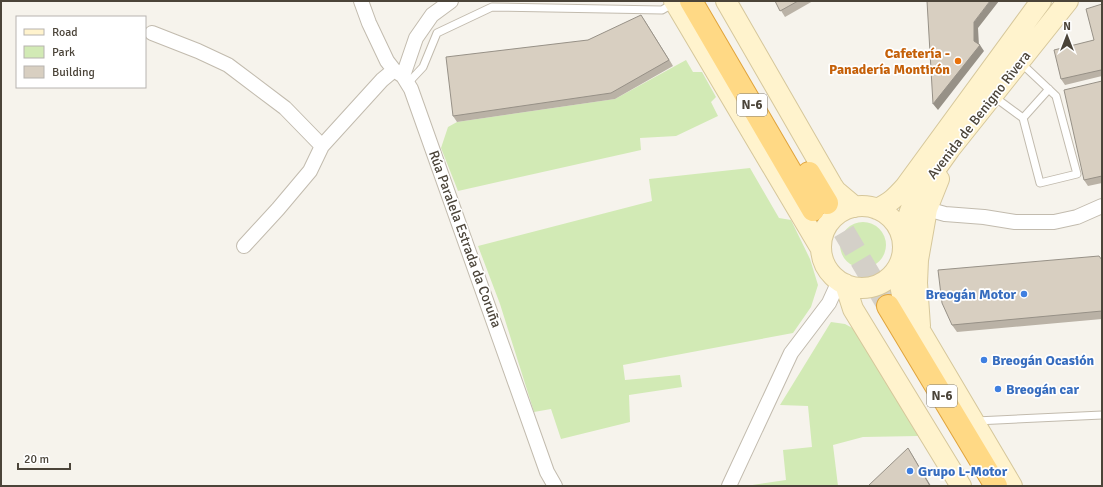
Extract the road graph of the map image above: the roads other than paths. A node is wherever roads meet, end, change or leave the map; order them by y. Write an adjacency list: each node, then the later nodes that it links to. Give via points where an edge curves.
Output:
1 (361, 1): 10 (street, Rúa Paralela Estrada da Coruña, via 387,61)
2 (451, 1): 10 (street, via 432,15 416,38)
3 (706, 1): 7 (highway, N-6, via 820,206)
4 (726, 1): 17 (main road, via 832,185)
5 (1041, 1): 18 (main road, Avenida de Benigno Rivera, via 905,187 889,203)
6 (1068, 1): 9 (main road, Avenida de Benigno Rivera)
7 (680, 2): 10 (lane, via 662,10 492,7 437,33 423,67); 22 (main road)
8 (152, 33): 14 (street, via 228,65 285,108)
9 (1020, 62): 11 (lane); 12 (main road, Avenida de Benigno Rivera)
10 (401, 77): 14 (street, via 382,80); 28 (street, Rúa Paralela Estrada da Coruña, via 411,88 547,472)
11 (1049, 88): 13 (lane); 13 (lane, via 1056,96 1077,174 1040,183)
12 (993, 95): 13 (lane); 15 (main road, Avenida de Benigno Rivera)
13 (1023, 118)
14 (322, 146): 21 (street, via 310,171)
15 (950, 149): 19 (main road); 20 (main road, Avenida de Benigno Rivera, via 915,198)
16 (1102, 206): 19 (street, via 1077,217 1054,222 1015,222 945,214)
17 (854, 207): 18 (main road, via 866,206); 22 (main road, via 834,218 822,238)
18 (877, 209): 20 (main road, via 888,215 897,225)
19 (927, 209): 25 (main road, via 918,260)
20 (902, 237): 23 (main road, via 904,248)
21 (244, 246)
22 (821, 249): 24 (main road, via 830,272)
23 (897, 269): 24 (main road, via 887,280 874,286 860,288); 25 (main road, via 905,305)
24 (842, 283): 29 (street, via 830,303 791,353); 30 (main road, via 854,309)
25 (921, 331): 27 (main road)
26 (1102, 415): 27 (lane)
27 (974, 421): 33 (main road)
28 (555, 486)
29 (729, 486)
30 (961, 486)
31 (980, 486): 32 (highway, N-6, via 882,309)
32 (996, 486)
33 (1012, 486)

